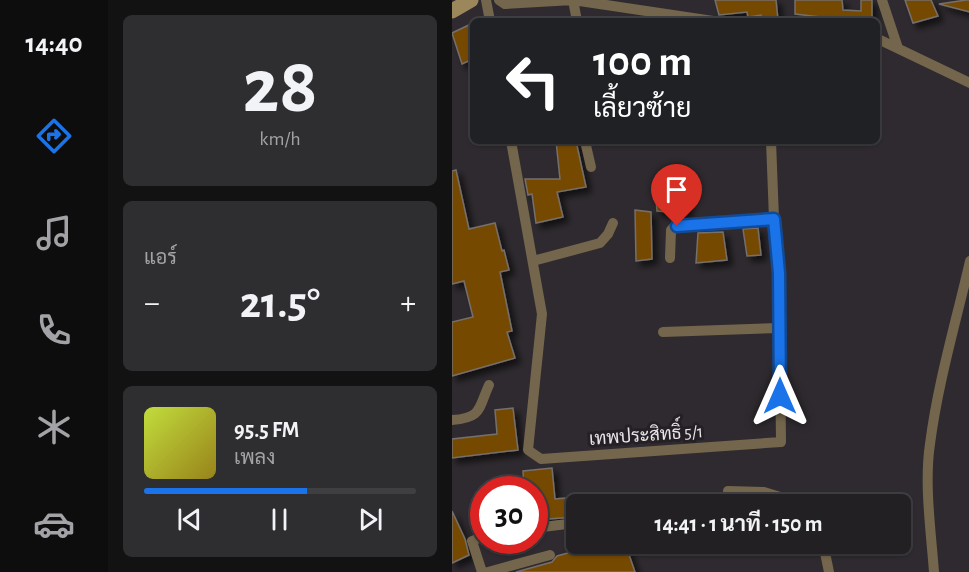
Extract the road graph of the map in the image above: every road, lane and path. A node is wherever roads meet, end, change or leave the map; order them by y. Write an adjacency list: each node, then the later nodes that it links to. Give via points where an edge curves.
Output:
1 (471, 0): 6 (main road)
2 (486, 0): 7 (street)
3 (499, 0): 4 (street, via 505,4)
4 (573, 0): 8 (street); 9 (street)
5 (882, 0): 11 (street)
6 (452, 11)
7 (489, 18)
8 (576, 18)
9 (693, 18)
10 (880, 40): 11 (street)
11 (898, 48): 12 (street)
12 (970, 83)
13 (512, 144): 20 (street, เทพประสิทธิ์ 5/1)
14 (586, 144): 16 (street)
15 (771, 144): 17 (street, เทพประสิทธิ์ 5/1)
16 (591, 167)
17 (774, 219): 19 (street, via 674,227); 22 (street, เทพประสิทธิ์ 5/1)
18 (612, 223): 20 (street, via 600,243)
19 (670, 258)
20 (533, 261): 22 (street, เทพประสิทธิ์ 5/1, via 542,314 528,450 541,459 781,442)
21 (970, 261): 36 (street, via 929,446)
22 (780, 328): 23 (street)
23 (663, 332)
24 (490, 385): 25 (street, via 476,415)
25 (452, 420)
26 (728, 491): 27 (street)
27 (770, 494)
28 (566, 524): 29 (street)
29 (548, 526)
30 (477, 554): 33 (street)
31 (825, 554): 35 (street)
32 (550, 555): 34 (street)
33 (482, 572)
34 (488, 572)
35 (829, 572)
36 (934, 572)

